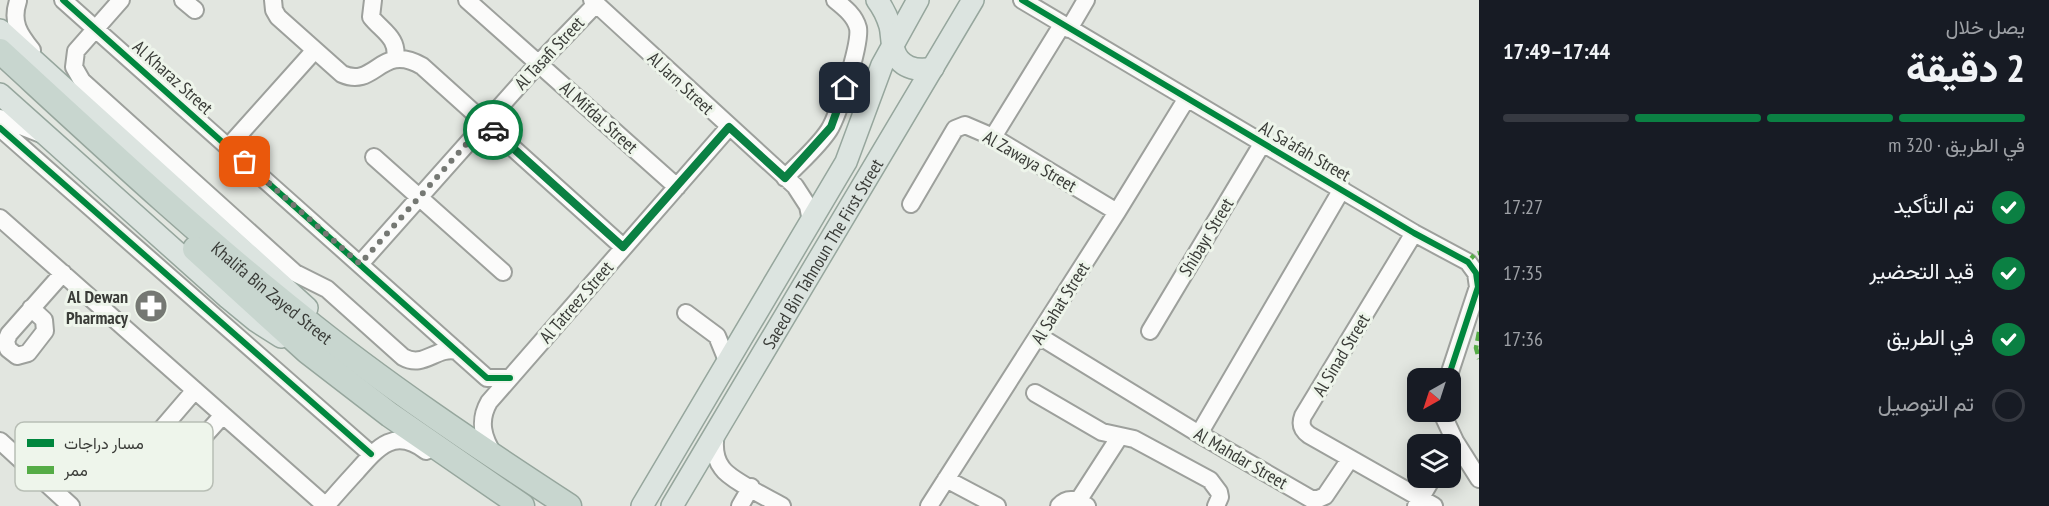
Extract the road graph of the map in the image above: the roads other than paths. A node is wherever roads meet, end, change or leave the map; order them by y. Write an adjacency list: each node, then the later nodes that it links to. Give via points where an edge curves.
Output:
1 (63, 0): 16 (street, Al Kharaz Street)
2 (121, 0): 16 (street)
3 (273, 0): 20 (street, via 276,14)
4 (373, 0): 21 (street, via 371,16 394,43)
5 (467, 0): 22 (street, Al Mifdal Street)
6 (835, 0): 38 (street, via 855,20 859,32 857,45 831,127)
7 (877, 0): 18 (main road, via 888,19)
8 (918, 0): 18 (main road, Saeed Bin Tahnoun The First Street)
9 (1022, 0): 15 (street, Al Sa'afah Street)
10 (1086, 0): 15 (street)
11 (18, 1): 14 (street); 24 (street, via 18,30)
12 (594, 2): 22 (street, Al Tasafi Street); 30 (street, Al Jarn Street)
13 (968, 4): 23 (main road, Saeed Bin Tahnoun The First Street)
14 (0, 11)
15 (1065, 27): 27 (street, Al Sa'afah Street); 33 (street)
16 (96, 29): 36 (street, Al Kharaz Street); 60 (street, via 75,56 74,67 82,81 295,273 327,289 398,354 413,362)
17 (0, 30): 24 (main road)
18 (892, 44): 23 (main road, via 906,66); 45 (main road, Saeed Bin Tahnoun The First Street, via 846,162)
19 (0, 51): 61 (highway, Khalifa Bin Zayed Street, via 176,212)
20 (314, 51): 21 (street, via 352,78 368,75); 36 (street)
21 (395, 59): 29 (street, via 422,66)
22 (538, 64): 29 (street, Al Tasafi Street); 39 (street, Al Mifdal Street)
23 (933, 68): 72 (main road, Saeed Bin Tahnoun The First Street)
24 (43, 69): 61 (main road, via 329,328)
25 (0, 72): 58 (highway, Khalifa Bin Zayed Street)
26 (0, 94): 32 (main road)
27 (1187, 98): 35 (street, Al Sa'afah Street); 43 (street, Al Sahat Street)
28 (0, 118): 32 (street)
29 (485, 123): 41 (street, Al Tasafi Street); 47 (street)
30 (729, 127): 38 (street, Al Jarn Street); 39 (street, Al Tatreez Street)
31 (0, 128): 34 (street)
32 (46, 136): 58 (main road, via 242,310)
33 (993, 137): 42 (street, Al Zawaya Street, via 970,126 955,129); 43 (street, Al Zawaya Street)
34 (7, 141): 76 (street)
35 (1262, 144): 40 (street, Al Sa'afah Street); 54 (street, Shibayr Street)
36 (228, 147): 48 (street, Al Kharaz Street)
37 (374, 158): 41 (street)
38 (785, 178): 45 (street, Al Jarn Street, via 804,199)
39 (677, 187): 47 (street, Al Tatreez Street)
40 (1342, 189): 46 (street, Al Sa'afah Street); 73 (street)
41 (419, 197): 48 (street, Al Tasafi Street); 49 (street)
42 (911, 204)
43 (1117, 212): 57 (street, Al Sahat Street)
44 (0, 218): 50 (street)
45 (811, 221): 55 (main road, Saeed Bin Tahnoun The First Street)
46 (1414, 234): 63 (street, Al Sa'afah Street, via 1468,262 1478,280); 79 (street, Al Sinad Street, via 1302,420 1305,432)
47 (623, 247): 65 (street, Al Tatreez Street)
48 (360, 264): 53 (street, Al Kharaz Street)
49 (503, 272)
50 (63, 273): 51 (street); 66 (street)
51 (31, 308)
52 (686, 313): 56 (street)
53 (432, 329): 59 (street, Al Kharaz Street); 60 (street, via 436,342)
54 (1150, 331)
55 (746, 333): 56 (street); 62 (main road, Saeed Bin Tahnoun The First Street)
56 (717, 336): 62 (street)
57 (1039, 336): 73 (street, Al Mahdar Street); 84 (street, Al Sahat Street)
58 (307, 351): 81 (highway, Khalifa Bin Zayed Street, via 390,416)
59 (457, 351): 60 (street); 64 (street, Al Kharaz Street)
60 (433, 354)
61 (353, 356): 80 (highway, Khalifa Bin Zayed Street)
62 (728, 363): 96 (main road, Saeed Bin Tahnoun The First Street)
63 (1451, 368)
64 (487, 378): 65 (street); 68 (street)
65 (510, 378): 68 (street, Al Tatreez Street)
66 (195, 390): 69 (street); 70 (street)
67 (1035, 393): 74 (street, via 1102,432)
68 (489, 402): 80 (street, Al Tatreez Street, via 482,427)
69 (223, 415): 71 (street); 93 (street)
70 (168, 422)
71 (213, 426)
72 (716, 432): 82 (street, via 717,458); 85 (main road, Saeed Bin Tahnoun The First Street)
73 (1199, 434): 79 (street, Al Mahdar Street, via 1311,499 1325,496)
74 (1120, 436): 90 (street); 102 (street, via 1134,439 1210,480 1219,492)
75 (0, 441): 77 (street)
76 (371, 454): 81 (street, via 387,442 407,441 451,469); 93 (street)
77 (15, 455)
78 (1461, 455): 83 (street)
79 (1350, 459): 91 (street)
80 (498, 460): 95 (highway, Khalifa Bin Zayed Street)
81 (473, 471): 94 (highway, Khalifa Bin Zayed Street)
82 (725, 472): 85 (street, via 699,473); 86 (street)
83 (1479, 479)
84 (946, 480): 89 (street, Al Sahat Street); 100 (street)
85 (685, 482): 97 (main road, Saeed Bin Tahnoun The First Street)
86 (751, 488): 98 (street); 99 (street)
87 (1429, 488): 91 (street)
88 (55, 491): 92 (street)
89 (937, 502)
90 (1083, 503): 101 (street, via 1067,499)
91 (1424, 503)
92 (71, 506)
93 (326, 506)
94 (522, 506)
95 (569, 506)
96 (642, 506)
97 (672, 506)
98 (740, 506)
99 (782, 506)
100 (997, 506)
101 (1059, 506)
102 (1216, 506)

